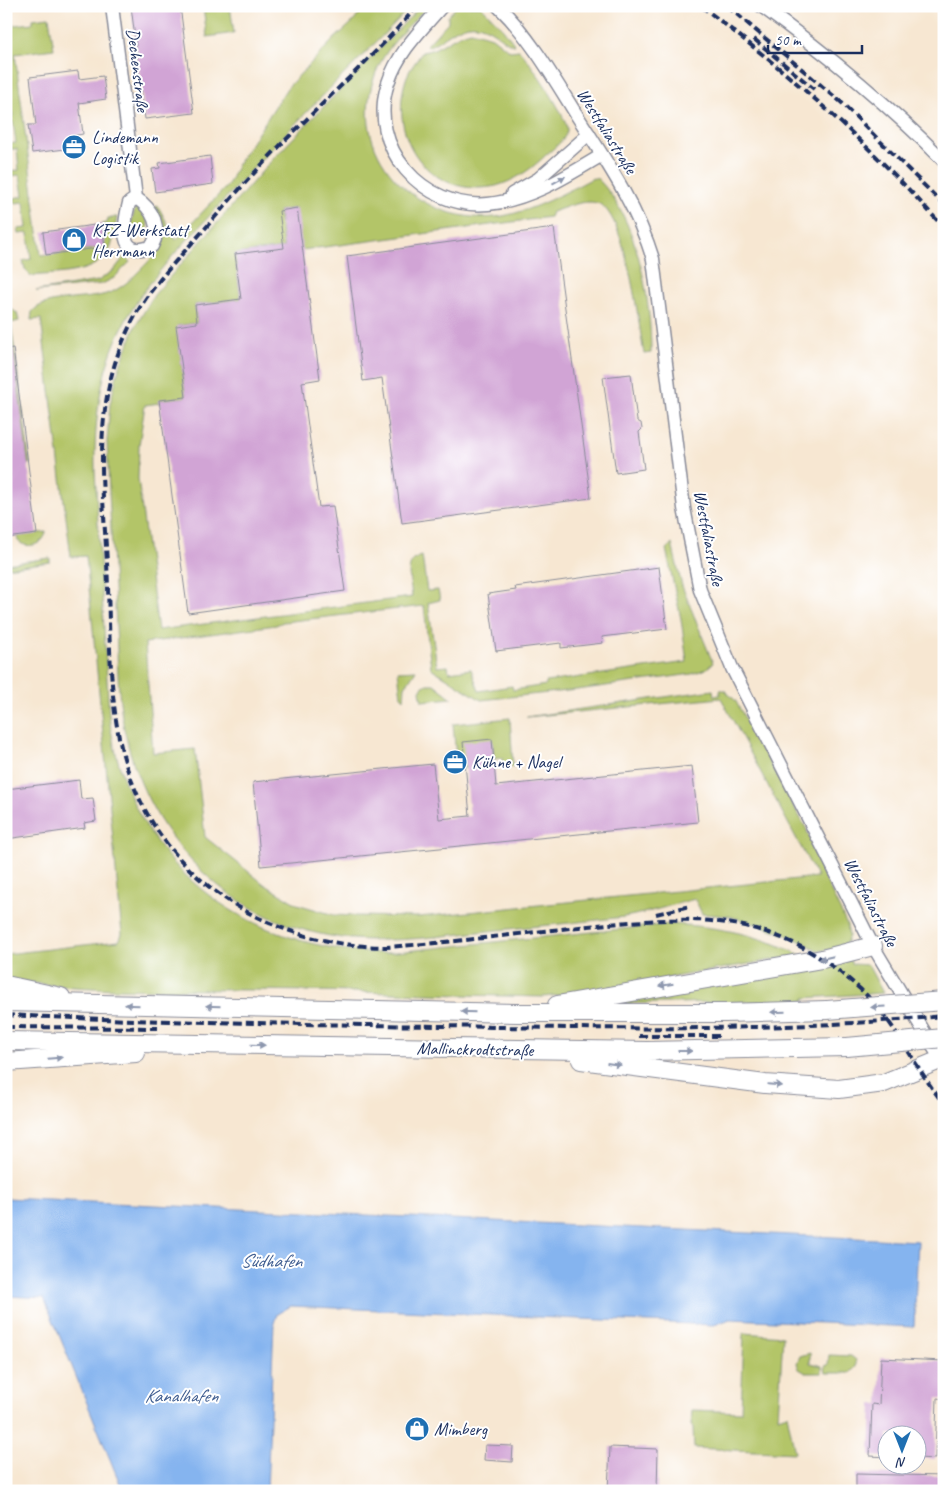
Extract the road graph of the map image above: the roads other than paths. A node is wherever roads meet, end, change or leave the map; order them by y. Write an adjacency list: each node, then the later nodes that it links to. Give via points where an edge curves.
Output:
1 (112, 6): 8 (street, Dechenstraße)
2 (442, 6): 9 (street, via 394,67 384,104 388,137 403,166 427,189 459,202)
3 (498, 6): 5 (street, Westfaliastraße, via 528,40)
4 (760, 6): 7 (street, via 815,45 885,104)
5 (589, 134): 6 (street, Westfaliastraße); 9 (street, via 538,179)
6 (602, 155): 9 (street, one-way to 6, via 533,193); 10 (street, Westfaliastraße, via 631,201 654,259 684,508 700,590 732,668)
7 (944, 160)
8 (136, 198)
9 (497, 202)
10 (873, 946): 15 (highway, one-way to 15, via 822,959); 21 (street, Westfaliastraße)
11 (6, 985): 14 (highway, via 39,990)
12 (944, 1001): 15 (highway, one-way to 15, bridge, via 826,1010 725,1013)
13 (6, 1002): 14 (highway)
14 (86, 1004): 15 (highway, one-way to 14)
15 (517, 1013)
16 (944, 1038): 19 (highway, Mallinckrodtstraße, one-way to 16, bridge, via 715,1051 847,1047)
17 (6, 1041): 18 (highway, Mallinckrodtstraße)
18 (209, 1044): 19 (highway, Mallinckrodtstraße, one-way to 19); 20 (highway, one-way to 18)
19 (514, 1049): 21 (highway, one-way to 21, via 711,1078 839,1089 884,1083)
20 (6, 1062)
21 (942, 1062)

